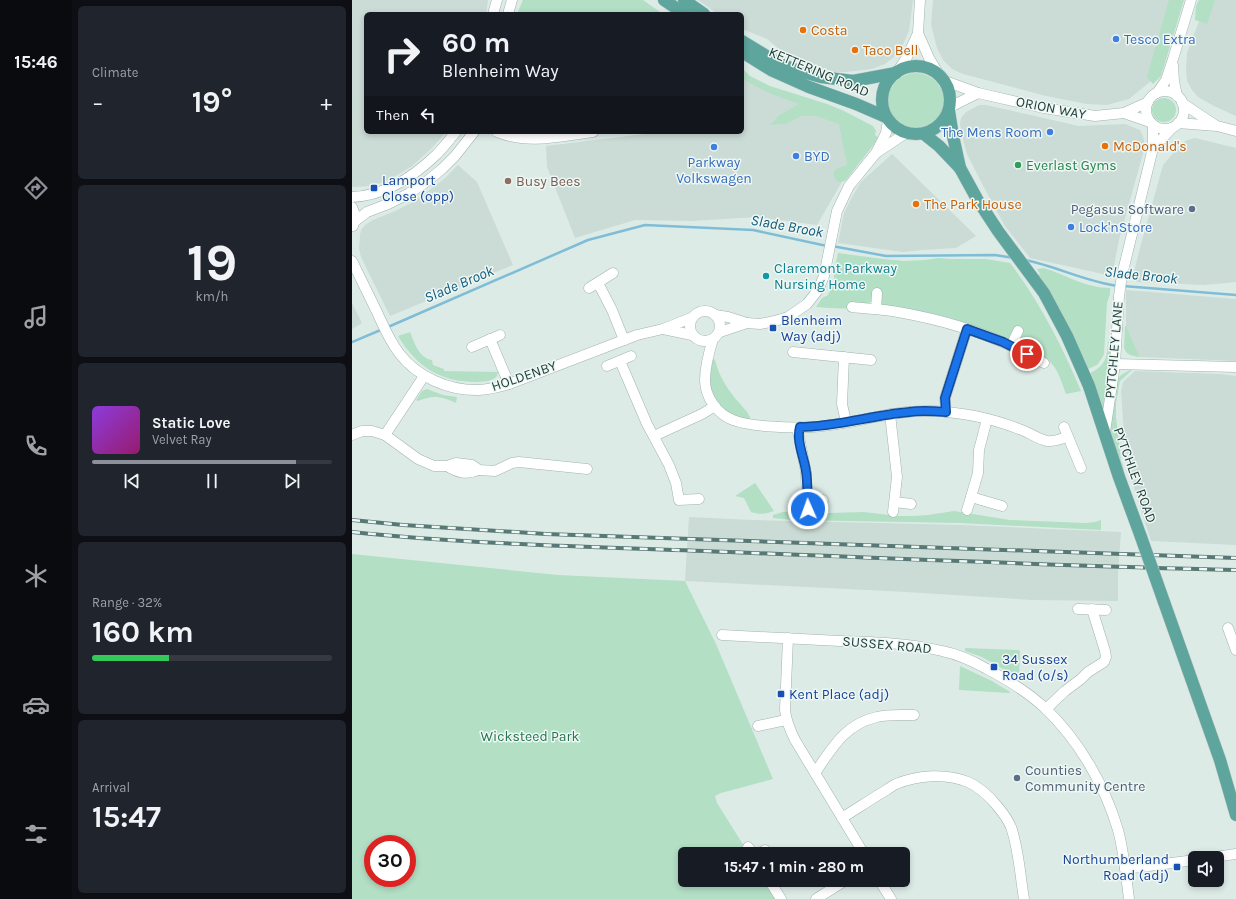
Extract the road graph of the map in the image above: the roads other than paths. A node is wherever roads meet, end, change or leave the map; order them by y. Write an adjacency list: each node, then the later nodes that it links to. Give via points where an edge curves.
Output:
1 (497, 0): 7 (street)
2 (512, 0): 8 (street)
3 (664, 0): 9 (main road)
4 (684, 0): 10 (main road)
5 (920, 0): 11 (street)
6 (1191, 0): 14 (street)
7 (494, 12)
8 (509, 12)
9 (682, 12)
10 (701, 12)
11 (918, 33): 15 (street); 16 (street)
12 (744, 41): 15 (main road, KETTERING ROAD, via 778,62 821,77 853,81)
13 (744, 53): 23 (main road, KETTERING ROAD, via 771,70 808,87)
14 (1173, 59): 18 (street, via 1166,80); 19 (street, via 1174,81)
15 (897, 72): 16 (main road, via 922,66); 23 (main road, via 887,82 883,93 882,105)
16 (941, 77): 17 (street, ORION WAY); 21 (main road, via 949,89)
17 (978, 93): 21 (street); 22 (street, ORION WAY, via 1095,116)
18 (1157, 93): 19 (street, via 1169,92); 20 (street)
19 (1180, 100): 25 (street, via 1184,110); 26 (street)
20 (1148, 102): 22 (street, ORION WAY); 24 (street, via 1147,116)
21 (950, 109): 33 (main road, via 940,126); 36 (main road, PYTCHLEY ROAD)
22 (1124, 113): 24 (street, ORION WAY)
23 (887, 118): 28 (main road, via 896,128); 35 (street, via 886,133)
24 (1151, 123): 25 (street, via 1165,129); 34 (street, PYTCHLEY LANE)
25 (1175, 126): 26 (street); 34 (street, PYTCHLEY LANE)
26 (1217, 126): 27 (street)
27 (1236, 131)
28 (906, 133): 33 (main road); 35 (street)
29 (454, 134): 37 (street, via 436,155 394,186 376,193)
30 (472, 134): 39 (street, via 455,156 426,182 408,194 367,212)
31 (504, 134): 32 (street, via 522,139)
32 (575, 134)
33 (924, 134): 36 (main road, PYTCHLEY ROAD)
34 (1153, 148): 65 (street, PYTCHLEY LANE, via 1122,275)
35 (876, 154): 47 (street, via 849,186 837,211 824,276 818,290 807,304 788,317 760,324)
36 (960, 168): 79 (main road, PYTCHLEY ROAD, via 977,199 1044,293 1089,386)
37 (352, 197)
38 (352, 207): 39 (street, via 355,215)
39 (353, 225)
40 (352, 261): 68 (street, HOLDENBY, via 398,353)
41 (613, 273): 55 (street, via 593,286 612,310)
42 (877, 293): 44 (street)
43 (852, 307): 44 (street)
44 (876, 309): 48 (street, via 927,318)
45 (715, 315): 46 (street, via 709,311 702,311 697,312); 47 (street); 52 (street, via 720,326)
46 (692, 318): 49 (street, HOLDENBY); 53 (street, via 690,328)
47 (747, 324): 52 (street)
48 (967, 329): 56 (street); 71 (street, via 945,398)
49 (663, 330): 53 (street, HOLDENBY); 55 (street, HOLDENBY)
50 (1018, 331): 56 (street)
51 (500, 335): 54 (street)
52 (716, 335): 53 (street, via 706,341 699,341); 60 (street)
53 (694, 337): 60 (street)
54 (490, 339): 57 (street); 69 (street)
55 (624, 340): 69 (street, HOLDENBY)
56 (1011, 346): 64 (street)
57 (472, 347)
58 (793, 352): 61 (street)
59 (631, 356): 63 (street)
60 (707, 356): 70 (street, via 706,388)
61 (844, 357): 62 (street); 74 (street, via 842,404)
62 (871, 360)
63 (620, 361): 66 (street); 80 (street)
64 (1044, 363)
65 (1115, 364): 67 (street); 79 (street, PYTCHLEY LANE)
66 (607, 366)
67 (1236, 367)
68 (424, 376): 69 (street, HOLDENBY, via 460,389 479,390); 78 (street)
69 (509, 384)
70 (715, 406): 75 (street, via 723,415 740,423); 80 (street)
71 (946, 412): 72 (street, via 911,411); 73 (street)
72 (890, 414): 74 (street); 87 (street, via 897,476)
73 (987, 419): 81 (street, via 1020,429 1042,440); 84 (street, via 979,450 978,473)
74 (846, 422): 75 (street)
75 (800, 427): 86 (street, via 798,432 806,472 807,505)
76 (1064, 427): 81 (street)
77 (352, 435): 78 (street, via 372,431)
78 (385, 435): 83 (street, via 418,459 434,466 456,463 472,465 479,470 495,471 519,462)
79 (1105, 435): 105 (main road, PYTCHLEY ROAD, bridge, via 1220,760)
80 (654, 436): 85 (street, via 676,483 679,503)
81 (1067, 437): 82 (street)
82 (1080, 468)
83 (587, 469)
84 (971, 497): 89 (street); 90 (street)
85 (700, 499)
86 (823, 500)
87 (895, 502): 88 (street); 91 (street)
88 (911, 504)
89 (1002, 506)
90 (967, 510)
91 (893, 512)
92 (1078, 609): 93 (street)
93 (1092, 609): 94 (street); 100 (street, via 1105,651 1104,662 1088,672)
94 (1106, 610)
95 (1228, 628): 98 (street)
96 (722, 635): 97 (street, SUSSEX ROAD)
97 (788, 638): 100 (street, SUSSEX ROAD, via 894,643 943,651 974,662 1003,677); 102 (street)
98 (1234, 638): 99 (street)
99 (1236, 650)
100 (1046, 709): 111 (street, SUSSEX ROAD, via 1079,749 1102,788 1118,831)
101 (914, 715): 104 (street, via 877,717 852,728 831,748)
102 (786, 720): 103 (street); 104 (street)
103 (758, 726)
104 (815, 773): 106 (street)
105 (1236, 815)
106 (842, 818): 107 (street); 118 (street, via 895,785 909,780 940,776 968,782 992,799 1010,826)
107 (860, 847)
108 (1236, 854): 109 (street)
109 (1224, 856)
110 (1188, 861): 111 (street)
111 (1125, 869): 119 (street, SUSSEX ROAD)
112 (773, 887): 115 (street)
113 (835, 887): 116 (street)
114 (884, 887): 117 (street)
115 (781, 899)
116 (816, 899)
117 (891, 899)
118 (1024, 899)
119 (1129, 899)

